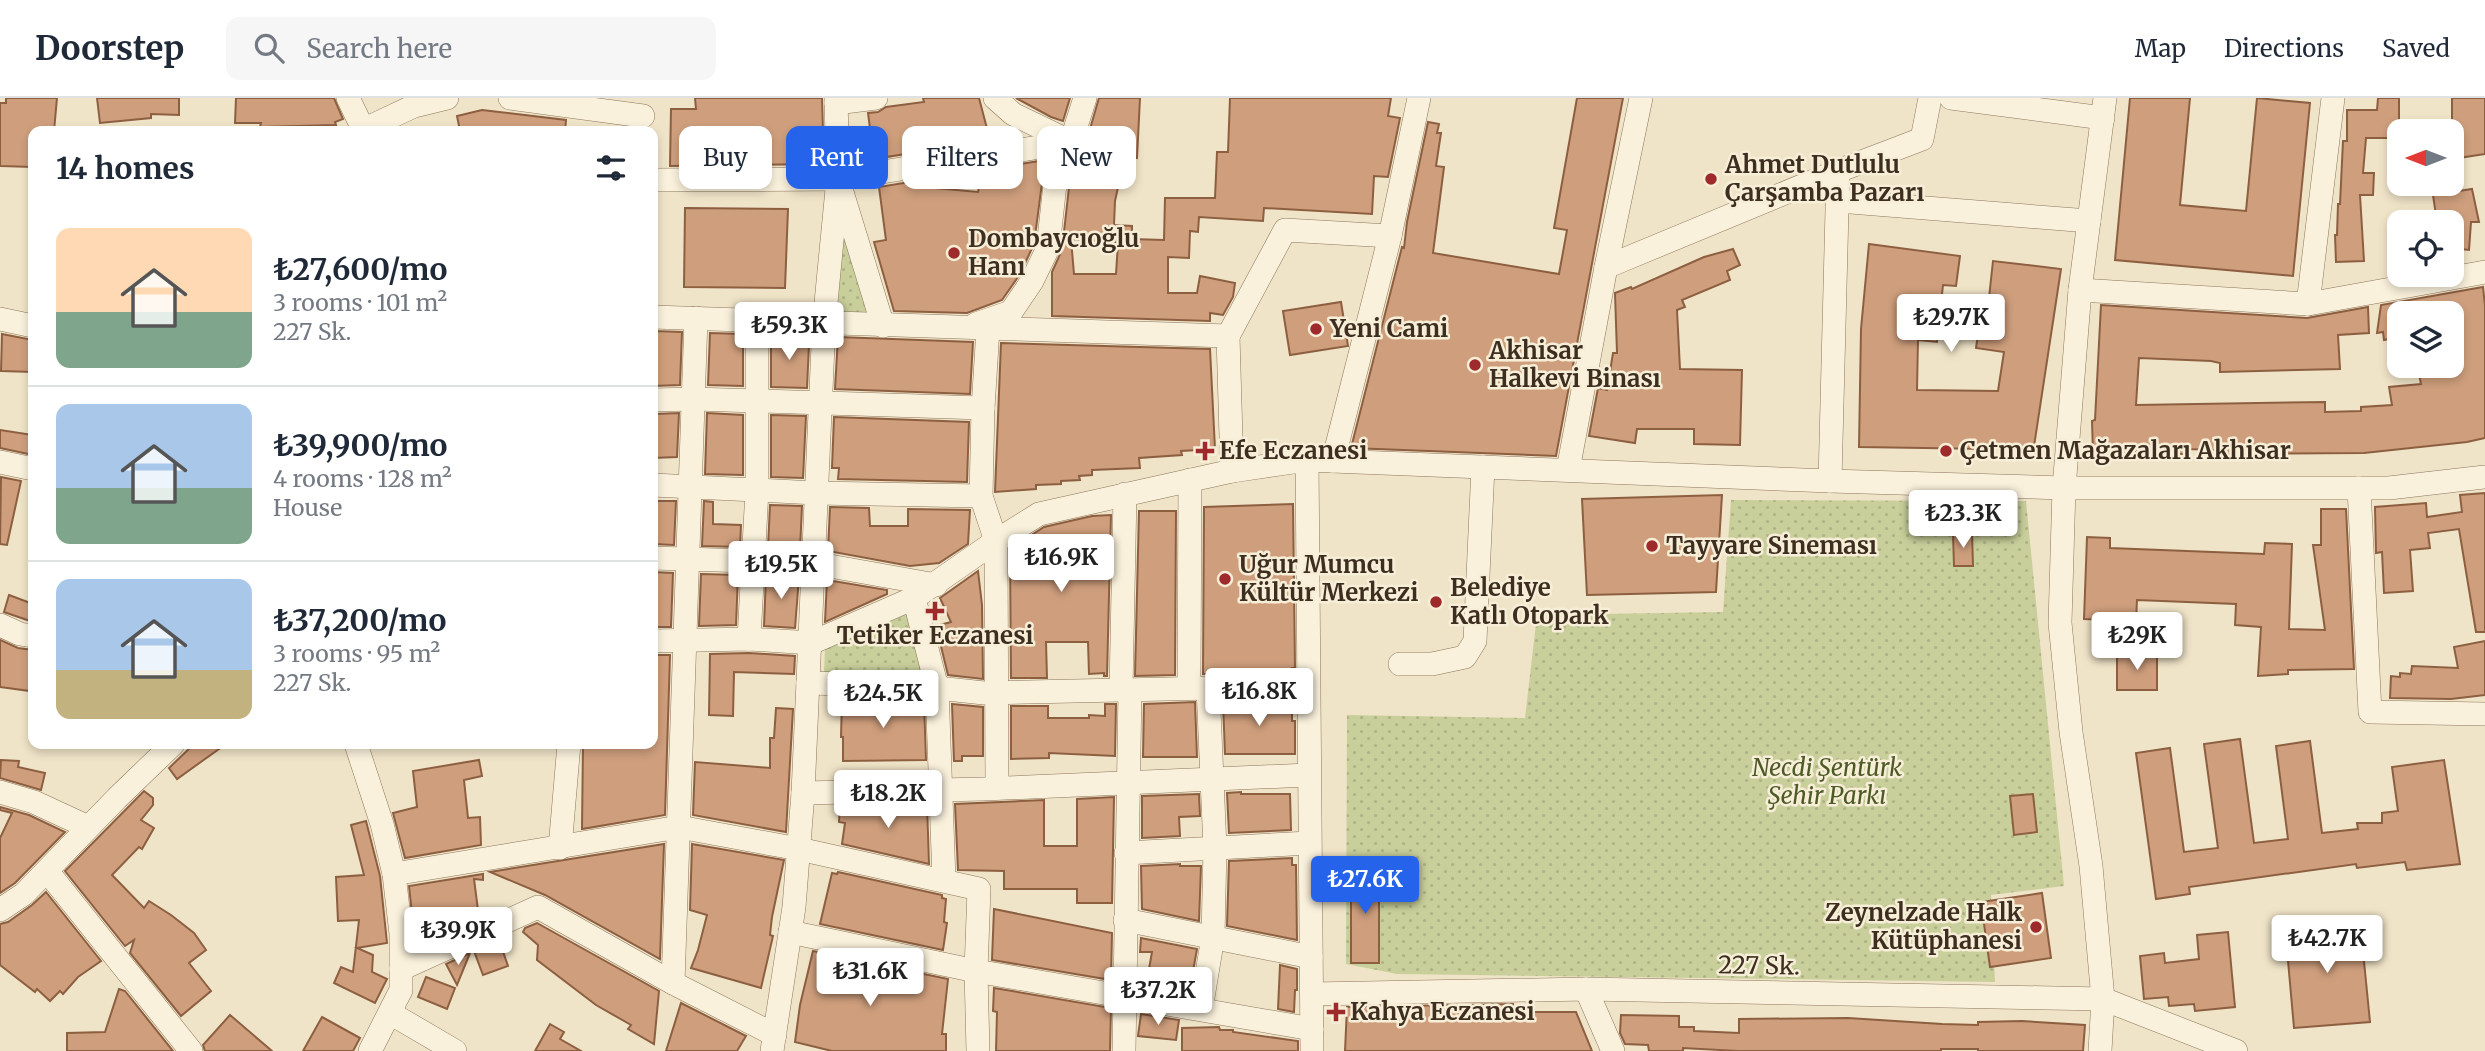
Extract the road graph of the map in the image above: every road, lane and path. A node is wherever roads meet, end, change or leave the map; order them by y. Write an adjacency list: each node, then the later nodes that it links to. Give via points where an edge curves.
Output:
1 (348, 98): 15 (street)
2 (447, 98): 16 (street, via 415,106)
3 (510, 98): 14 (street)
4 (876, 98): 12 (street)
5 (995, 98): 18 (street, via 1013,114)
6 (1085, 98): 19 (street)
7 (1419, 98): 30 (street)
8 (1641, 98): 31 (street)
9 (1930, 98): 22 (street, via 1922,139)
10 (1951, 98): 13 (street)
11 (2333, 98): 34 (street)
12 (836, 101): 17 (street)
13 (2104, 108): 29 (street)
14 (643, 115)
15 (362, 126)
16 (374, 126)
17 (837, 126)
18 (1038, 126)
19 (1076, 126)
20 (1037, 147): 21 (street)
21 (888, 171)
22 (1838, 172): 28 (street); 31 (street)
23 (786, 179): 24 (street)
24 (658, 180)
25 (837, 189): 39 (street)
26 (841, 189): 41 (street)
27 (1054, 189): 42 (street, via 1048,248 1032,281 1011,312)
28 (1838, 201): 29 (street); 58 (street)
29 (2089, 221): 33 (street)
30 (1390, 236): 43 (street, via 1284,230); 50 (street)
31 (1606, 267): 54 (street)
32 (2485, 272): 34 (street)
33 (2080, 289): 34 (street); 61 (street)
34 (2308, 304)
35 (658, 317): 36 (street)
36 (696, 318): 38 (street); 44 (street)
37 (0, 319): 40 (street)
38 (757, 320): 39 (street); 46 (street)
39 (824, 323): 41 (street); 47 (street)
40 (28, 325)
41 (883, 326): 42 (street)
42 (977, 328): 43 (street); 48 (street)
43 (1228, 336): 55 (street)
44 (695, 399): 45 (street); 46 (street); 60 (street)
45 (658, 400)
46 (758, 402): 47 (street); 63 (street)
47 (820, 404): 48 (street); 64 (street)
48 (983, 408): 66 (street)
49 (1307, 460): 50 (street); 55 (street); 83 (street)
50 (1333, 461): 52 (street)
51 (0, 462): 53 (street)
52 (1483, 467): 54 (street); 80 (street, via 1475,641 1465,657)
53 (28, 468)
54 (1568, 470): 58 (street)
55 (1232, 471): 57 (street)
56 (2485, 477): 62 (street)
57 (1189, 480): 65 (street); 82 (street)
58 (1830, 481): 61 (street)
59 (658, 485): 60 (street)
60 (689, 486): 63 (street); 69 (street)
61 (2064, 488): 62 (street); 119 (street, via 2060,623)
62 (2359, 488): 87 (street, via 2370,712)
63 (757, 490): 64 (street); 70 (street)
64 (816, 493): 66 (street); 71 (street)
65 (1125, 494): 67 (street, via 1039,514); 85 (street)
66 (981, 496): 67 (street)
67 (996, 541): 72 (street); 86 (street)
68 (658, 558): 69 (street)
69 (689, 558): 70 (street); 78 (street)
70 (754, 561): 71 (street); 76 (street)
71 (813, 563): 72 (street); 79 (street)
72 (936, 585): 73 (street)
73 (914, 598): 79 (street); 84 (street)
74 (0, 625): 75 (street)
75 (28, 635)
76 (749, 639): 78 (street); 79 (street)
77 (658, 641): 78 (street)
78 (687, 642): 99 (street)
79 (811, 643): 81 (street)
80 (1400, 664)
81 (808, 682): 84 (street); 97 (street)
82 (1199, 683): 83 (street); 85 (street); 92 (street)
83 (1307, 686): 91 (street)
84 (937, 688): 86 (street); 95 (street)
85 (1125, 690): 86 (street); 93 (street)
86 (995, 693): 94 (street)
87 (2485, 714)
88 (167, 749): 98 (street)
89 (358, 749): 106 (street)
90 (569, 749): 101 (street)
91 (1308, 775): 92 (street); 100 (street)
92 (1212, 779): 93 (street); 102 (street)
93 (1128, 782): 94 (street); 104 (street)
94 (998, 788): 95 (street)
95 (941, 790): 97 (street); 107 (street)
96 (0, 792): 98 (street)
97 (803, 793): 103 (street)
98 (88, 827): 105 (street)
99 (679, 827): 101 (street); 103 (street); 115 (street)
100 (1309, 843): 102 (street); 112 (street)
101 (560, 848): 106 (street)
102 (1215, 848): 104 (street); 111 (street)
103 (799, 849): 107 (street); 110 (street)
104 (1126, 853): 109 (street)
105 (47, 871): 108 (street); 124 (street)
106 (394, 874): 113 (street)
107 (944, 880): 114 (street, via 979,890)
108 (0, 910)
109 (1125, 919): 111 (street); 118 (street)
110 (790, 932): 114 (street); 123 (street)
111 (1213, 937): 112 (street); 120 (street)
112 (1311, 957): 117 (street)
113 (401, 969): 115 (street, via 538,907); 121 (street, via 401,990)
114 (976, 971): 118 (street); 127 (street)
115 (673, 983): 123 (street)
116 (1586, 989): 117 (street, 227 Sk.); 119 (street, 227 Sk.); 129 (street)
117 (1312, 994): 122 (street)
118 (1124, 995): 120 (street); 128 (street)
119 (2103, 999): 130 (street); 131 (street, 227 Sk.)
120 (1200, 1009): 122 (street)
121 (390, 1013): 125 (street); 126 (street)
122 (1312, 1040)
123 (774, 1047)
124 (191, 1051)
125 (370, 1051)
126 (455, 1051)
127 (978, 1051)
128 (1124, 1051)
129 (1613, 1051)
130 (2100, 1051)
131 (2236, 1051)

